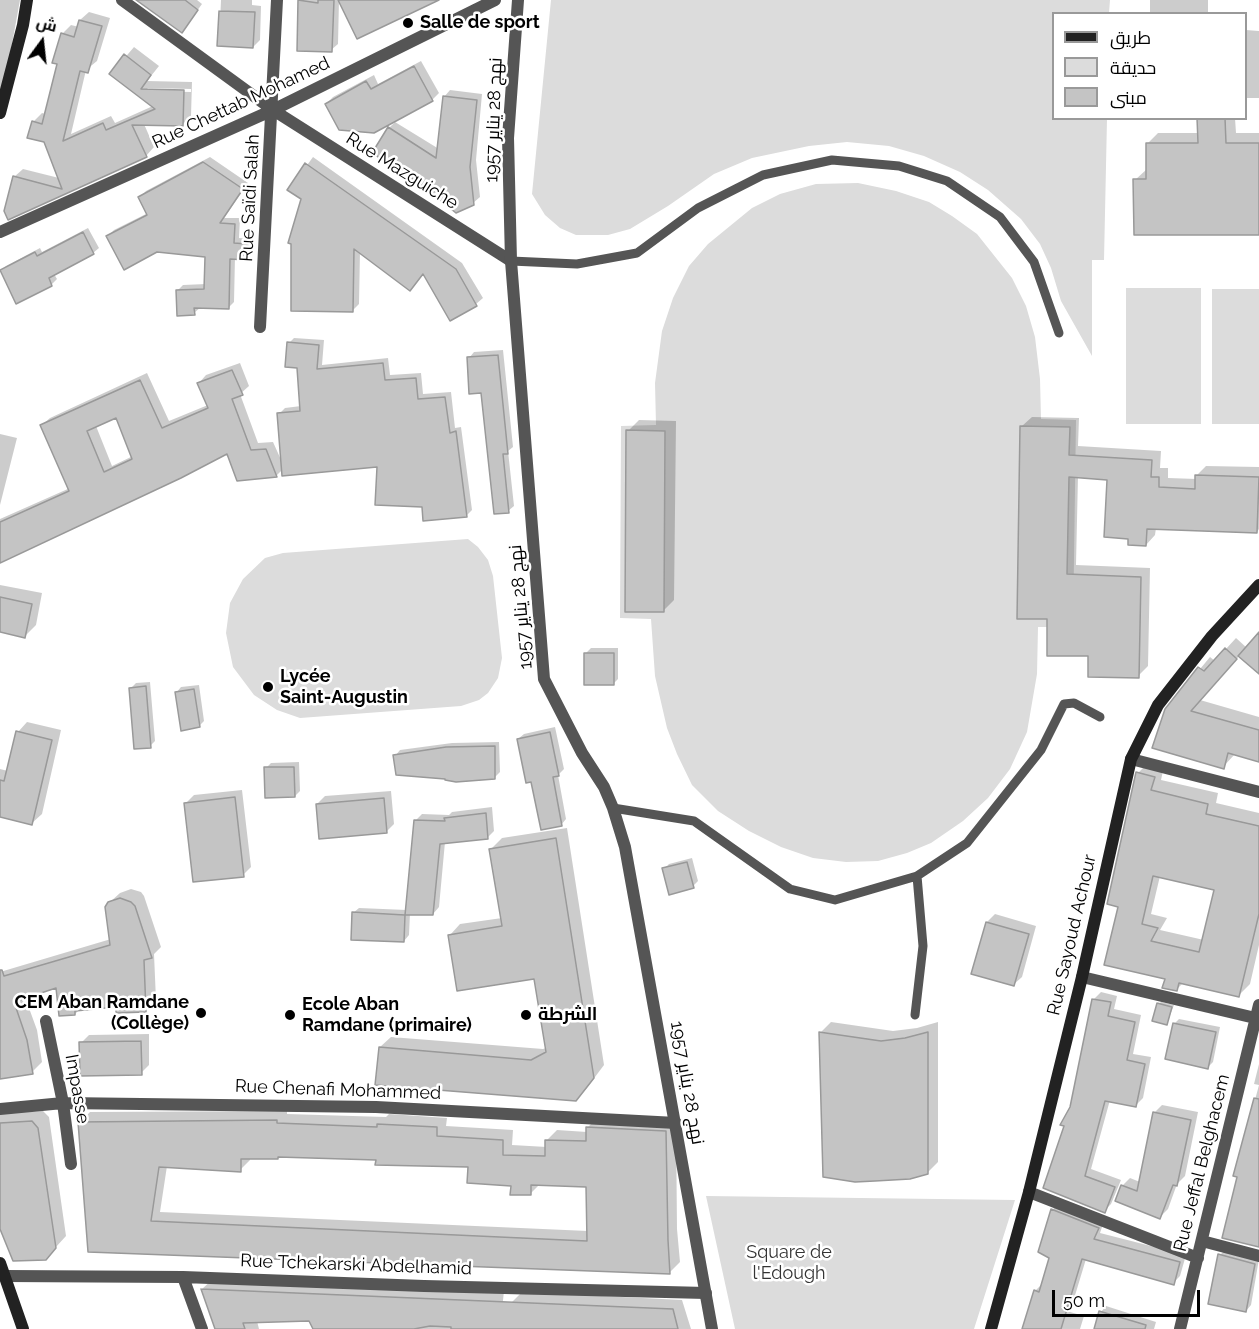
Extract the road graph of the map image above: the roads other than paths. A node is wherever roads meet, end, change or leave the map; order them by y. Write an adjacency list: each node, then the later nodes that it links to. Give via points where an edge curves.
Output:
1 (27, 0): 7 (main road)
2 (122, 0): 6 (street, Rue Mazguiche)
3 (277, 0): 6 (street, Rue Saïdi Salah)
4 (495, 0): 6 (street, Rue Chettab Mohamed)
5 (518, 0): 9 (street, نهج 28 يناير 1957, via 508,138)
6 (273, 110): 8 (street, Rue Chettab Mohamed); 9 (street, Rue Mazguiche); 10 (street, Rue Saïdi Salah)
7 (0, 113)
8 (0, 232)
9 (511, 261): 11 (lane, via 577,264 637,253 698,208 763,175 832,160 899,166 946,181 1000,217 1034,262); 16 (street, نهج 28 يناير 1957, via 544,678)
10 (260, 327)
11 (1059, 333)
12 (1259, 585): 14 (main road, Rue Sayoud Achour, via 1212,636 1158,705)
13 (1100, 717): 17 (lane, via 1074,703 1064,704 1041,750 967,843)
14 (1131, 759): 15 (street); 18 (main road, Rue Sayoud Achour)
15 (1259, 792)
16 (613, 808): 17 (lane, via 694,821 790,889 835,900); 25 (street, نهج 28 يناير 1957, via 626,847)
17 (917, 876): 20 (lane, via 923,946)
18 (1082, 977): 21 (street); 27 (main road, Rue Sayoud Achour)
19 (1259, 1005): 21 (street, Rue Jeffal Belghacem)
20 (915, 1015)
21 (1257, 1019): 28 (street, Rue Jeffal Belghacem)
22 (46, 1021): 23 (street, Impasse)
23 (63, 1103): 24 (street, Rue Chenafi Mohammed); 25 (street, Rue Chenafi Mohammed, via 376,1107); 26 (street, Impasse)
24 (0, 1109)
25 (676, 1123): 34 (street, نهج 28 يناير 1957)
26 (71, 1164)
27 (1029, 1192): 30 (street); 35 (main road, Rue Sayoud Achour)
28 (1202, 1241): 29 (street); 30 (street, Rue Jeffal Belghacem)
29 (1259, 1256)
30 (1198, 1258): 39 (street, Rue Jeffal Belghacem)
31 (0, 1263): 32 (main road)
32 (5, 1276): 33 (street, Rue Tchekarski Abdelhamid); 36 (main road)
33 (183, 1277): 34 (street, Rue Tchekarski Abdelhamid); 37 (street)
34 (706, 1293): 38 (street, نهج 28 يناير 1957)
35 (994, 1328)
36 (23, 1329)
37 (202, 1329)
38 (712, 1329)
39 (1180, 1329)

